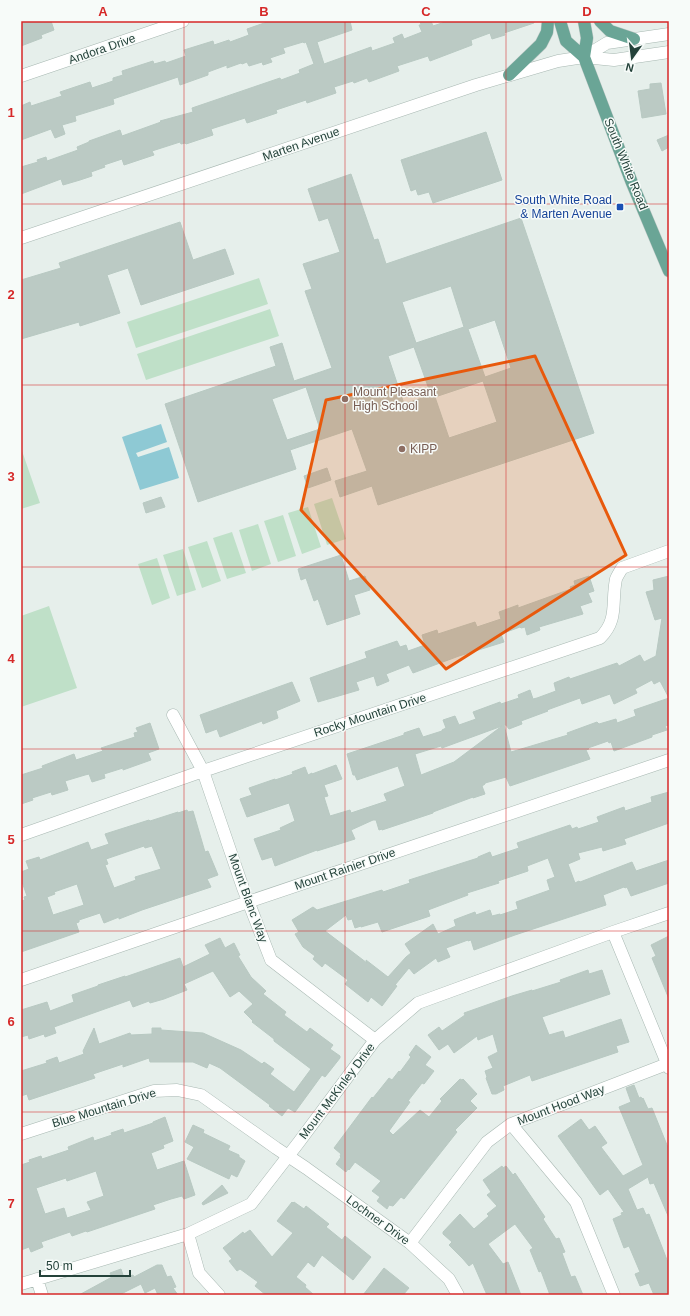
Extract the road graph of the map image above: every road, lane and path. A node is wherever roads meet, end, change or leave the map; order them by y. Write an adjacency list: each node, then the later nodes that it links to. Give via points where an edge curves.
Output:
1 (183, 21): 10 (street, Andora Drive)
2 (548, 21): 11 (main road, via 547,32 541,44)
3 (560, 21): 9 (main road, South White Road, via 566,41)
4 (584, 21): 9 (main road, South White Road, via 587,38)
5 (600, 21): 7 (main road, via 610,31)
6 (669, 34): 7 (street)
7 (634, 39): 9 (street, via 608,43)
8 (669, 52): 9 (street, via 614,60)
9 (584, 57): 11 (street, Marten Avenue, via 558,61); 13 (main road, South White Road)
10 (21, 76)
11 (509, 76): 12 (street, Marten Avenue, via 454,92)
12 (21, 238)
13 (669, 271)
14 (669, 551): 17 (street, Rocky Mountain Drive, via 622,568 616,578 612,620 600,638)
15 (173, 715): 17 (street, Mount Blanc Way)
16 (669, 760): 19 (street, Mount Rainier Drive)
17 (203, 771): 18 (street, Rocky Mountain Drive); 19 (street, Mount Blanc Way)
18 (21, 835)
19 (248, 902): 22 (street, Mount Rainier Drive); 23 (street, Mount Blanc Way, via 272,960)
20 (669, 913): 21 (street, Mount McKinley Drive)
21 (614, 932): 23 (street, Mount McKinley Drive, via 418,1003); 24 (street)
22 (21, 980)
23 (375, 1040): 27 (street, Mount McKinley Drive)
24 (668, 1066): 25 (street, Mount Hood Way)
25 (511, 1124): 29 (street, Mount Hood Way, via 487,1142); 35 (street, via 576,1202)
26 (21, 1134): 27 (street, Blue Mountain Drive, via 154,1091 177,1090 201,1095)
27 (288, 1156): 28 (street, Mount McKinley Drive, via 251,1204); 29 (street, Lochner Drive)
28 (188, 1234): 30 (street, Mount McKinley Drive); 33 (street, via 199,1273)
29 (410, 1244): 34 (street, Lochner Drive, via 448,1279)
30 (37, 1279): 31 (street, Mount McKinley Drive); 32 (street)
31 (21, 1284)
32 (42, 1295)
33 (219, 1295)
34 (458, 1295)
35 (614, 1295)

